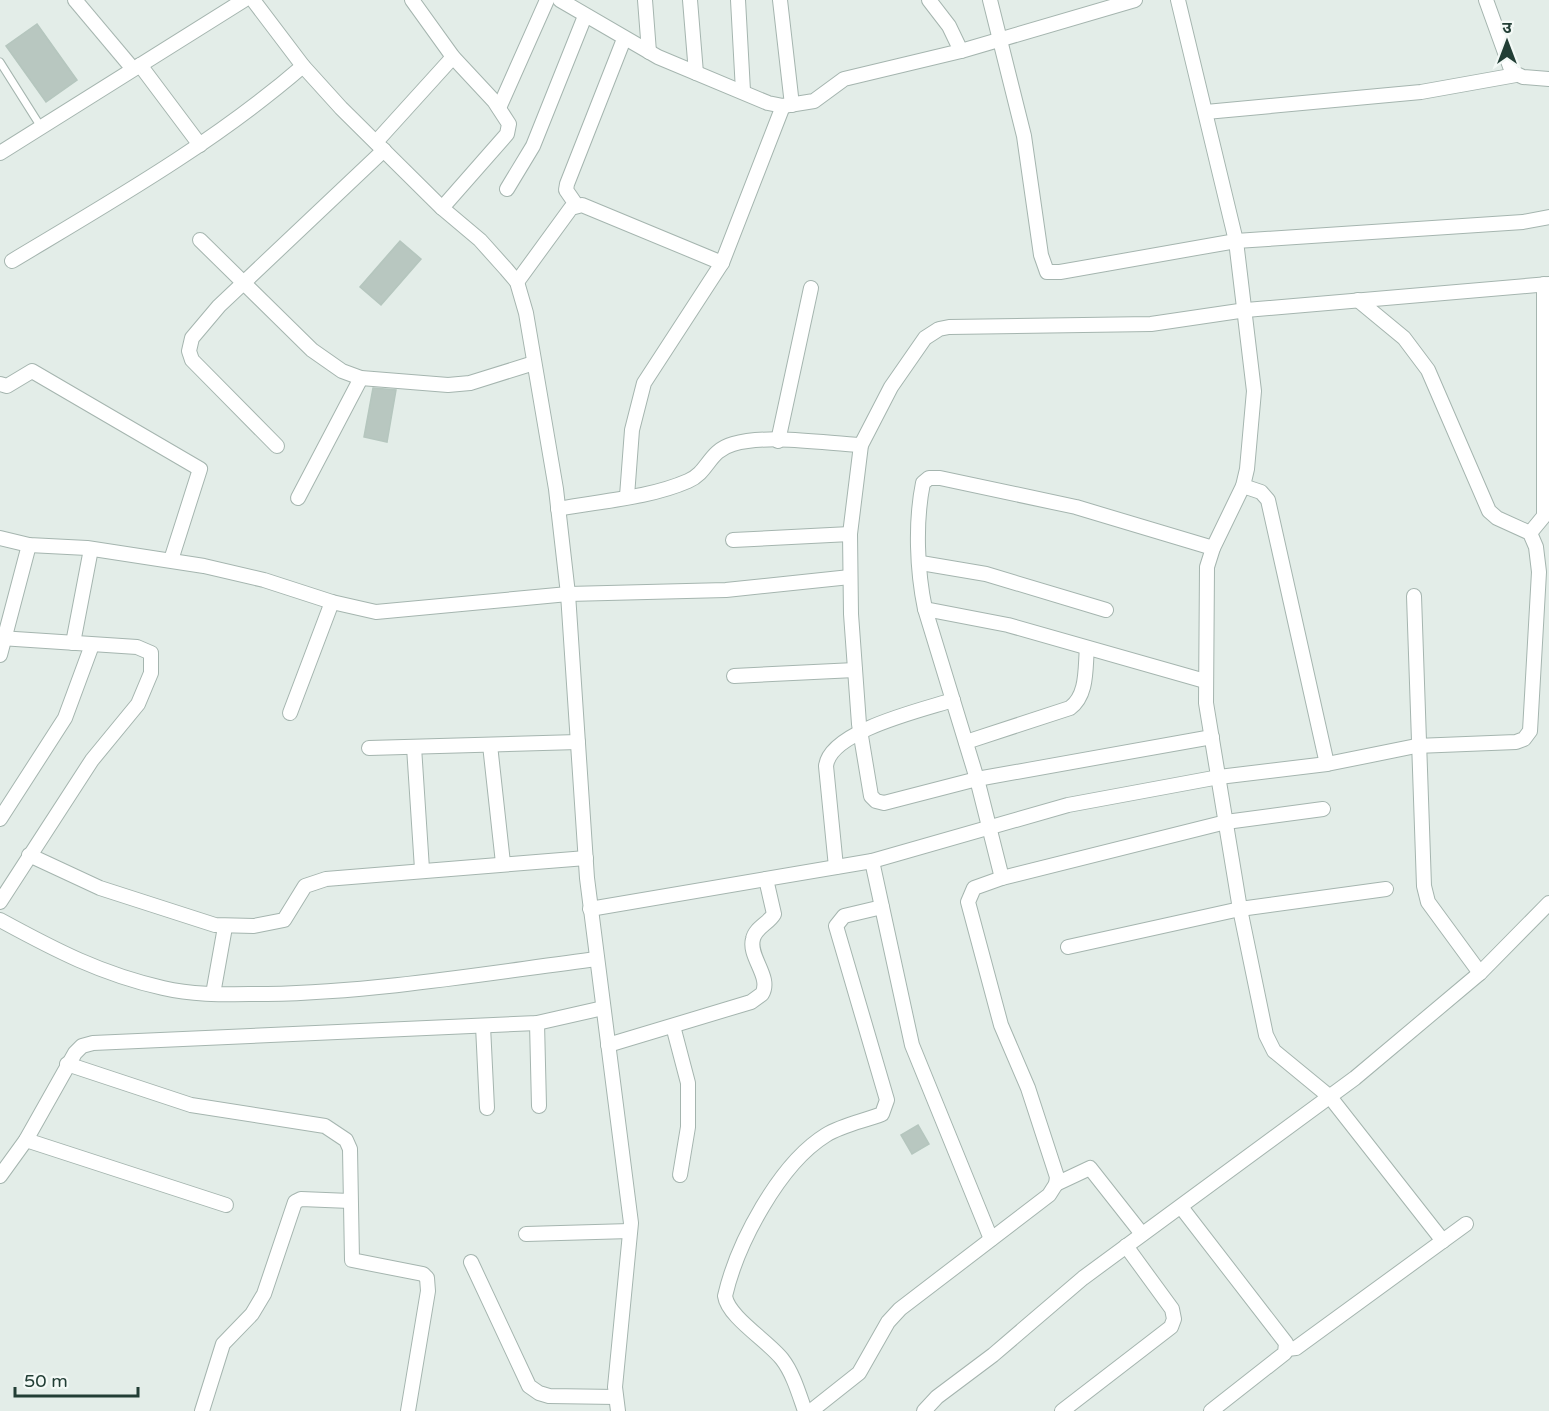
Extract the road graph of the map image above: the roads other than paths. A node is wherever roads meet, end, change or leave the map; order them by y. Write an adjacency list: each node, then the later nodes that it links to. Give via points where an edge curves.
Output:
1 (75, 0): 24 (street)
2 (244, 0): 24 (street)
3 (254, 0): 23 (street)
4 (412, 0): 21 (street)
5 (547, 0): 30 (street)
6 (560, 0): 16 (street)
7 (645, 0): 20 (street)
8 (690, 0): 25 (street)
9 (738, 0): 28 (street)
10 (780, 0): 29 (street)
11 (929, 0): 19 (street, via 949,26)
12 (990, 0): 18 (street)
13 (1135, 0): 18 (street)
14 (1178, 0): 31 (street)
15 (1486, 0): 26 (street)
16 (585, 16): 17 (street); 36 (street, via 533,146)
17 (624, 39): 20 (street); 37 (street, via 567,184 566,190)
18 (1000, 40): 19 (street); 41 (street, via 1024,136 1041,255 1047,272)
19 (961, 51): 29 (street, via 844,79 814,101)
20 (649, 52): 25 (street)
21 (453, 57): 30 (street); 34 (street)
22 (0, 62): 32 (lane)
23 (303, 66): 33 (street); 34 (street)
24 (137, 67): 32 (street); 33 (street)
25 (696, 73): 28 (street)
26 (1516, 75): 27 (street); 31 (street, via 1443,89)
27 (1549, 79)
28 (743, 91): 29 (street, via 768,103)
29 (787, 106): 43 (street)
30 (499, 108): 38 (street, via 508,119 507,134)
31 (1206, 112): 41 (street)
32 (41, 127): 35 (street)
33 (200, 145): 42 (street)
34 (380, 146): 38 (street); 44 (street)
35 (0, 153)
36 (507, 189)
37 (577, 206): 43 (street); 45 (street)
38 (442, 208): 45 (street, via 480,240)
39 (1549, 217): 41 (street)
40 (200, 240): 44 (street)
41 (1236, 241): 49 (street)
42 (12, 261)
43 (722, 263): 57 (street, via 644,384 632,430)
44 (245, 282): 51 (street, via 312,350 342,371); 55 (street, via 192,338 189,351 209,379)
45 (517, 282): 50 (street)
46 (1547, 284): 48 (street); 60 (street, via 1544,516)
47 (811, 288): 53 (street)
48 (1358, 300): 49 (street); 60 (street, via 1404,338 1428,370 1489,511)
49 (1246, 310): 54 (street, via 1151,324 939,329 925,338 891,387); 56 (street, via 1254,392)
50 (534, 363): 51 (street, via 459,384); 59 (street)
51 (361, 378): 58 (street)
52 (0, 384): 67 (street, via 7,386 32,371 200,469)
53 (778, 441): 54 (street); 57 (street, via 733,444 713,453 699,475 689,481)
54 (861, 445): 61 (street)
55 (277, 446)
56 (1243, 486): 65 (street); 93 (street, via 1261,492 1268,500)
57 (627, 496): 59 (street)
58 (298, 498)
59 (558, 509): 70 (street)
60 (1530, 533): 90 (street, via 1539,572 1528,736 1516,742)
61 (850, 534): 63 (street); 69 (street)
62 (0, 538): 64 (street)
63 (733, 540)
64 (29, 545): 66 (street); 75 (street)
65 (1213, 548): 68 (street, via 1076,507 930,478 923,483 921,495); 82 (street, via 1207,567)
66 (91, 549): 67 (street); 76 (street)
67 (171, 560): 72 (street, via 264,580)
68 (921, 563): 73 (street); 74 (street, via 986,574)
69 (850, 577): 70 (street, via 726,590); 80 (street)
70 (568, 594): 72 (street, via 393,613); 87 (street)
71 (1414, 596): 90 (street)
72 (332, 602): 84 (street)
73 (925, 609): 78 (street, via 1008,625); 83 (street)
74 (1106, 610)
75 (3, 638): 76 (street); 79 (street)
76 (73, 643): 77 (street)
77 (92, 645): 97 (street, via 65,718); 100 (street, via 146,649 151,653 151,673 138,704 92,760)
78 (1087, 648): 82 (street); 88 (street, via 1078,702)
79 (0, 655)
80 (855, 670): 81 (street); 85 (street)
81 (734, 676)
82 (1205, 681): 86 (street)
83 (953, 700): 85 (street); 88 (street)
84 (290, 712)
85 (861, 730): 95 (street, via 868,788 876,801 885,803); 104 (street, via 826,761)
86 (1212, 737): 94 (street); 95 (street)
87 (578, 742): 89 (street); 101 (street)
88 (966, 742): 95 (street)
89 (490, 745): 91 (street); 103 (street)
90 (1420, 746): 93 (street); 118 (street, via 1424,886 1428,902)
91 (414, 747): 92 (street); 105 (street)
92 (369, 748)
93 (1326, 764): 94 (street)
94 (1219, 777): 98 (street); 99 (street, via 1068,805)
95 (977, 778): 99 (street)
96 (1323, 810): 98 (street)
97 (0, 819)
98 (1226, 822): 106 (street); 113 (street)
99 (989, 826): 102 (street); 106 (street)
100 (29, 855): 109 (street); 115 (street, via 100,888)
101 (586, 858): 103 (street); 112 (street)
102 (872, 861): 104 (street); 111 (street)
103 (503, 863): 105 (street)
104 (836, 867): 107 (street)
105 (422, 869): 115 (street, via 326,879 305,886 284,920)
106 (1002, 878): 132 (street, via 975,888 968,902 1001,1025 1028,1088)
107 (766, 879): 112 (street); 123 (street, via 774,914 757,931 752,943 765,985 762,994 751,1002)
108 (1386, 889): 113 (street)
109 (0, 902)
110 (1549, 903): 118 (street)
111 (882, 908): 140 (street, via 912,1045); 148 (street, via 844,916 836,926 887,1100 886,1108 882,1114 829,1133 787,1173 746,1235 725,1296 734,1313 781,1357)
112 (590, 909): 117 (street)
113 (1240, 909): 116 (street); 126 (street, via 1270,1046)
114 (0, 920): 119 (street, via 73,960 165,988)
115 (225, 927): 119 (street)
116 (1068, 947)
117 (597, 959): 119 (street, via 374,987); 120 (street)
118 (1480, 973): 126 (street)
119 (213, 994)
120 (603, 1008): 121 (street); 124 (street)
121 (537, 1023): 122 (street); 127 (street)
122 (483, 1026): 125 (street, via 93,1043 82,1046); 128 (street)
123 (673, 1026): 124 (street); 130 (street, via 688,1091 688,1127)
124 (608, 1046): 137 (street)
125 (67, 1064): 129 (street); 133 (street, via 183,1104 325,1126 346,1140 350,1149)
126 (1330, 1097): 135 (street); 141 (street)
127 (539, 1106)
128 (488, 1108)
129 (26, 1140): 131 (street); 134 (street)
130 (680, 1175)
131 (0, 1176)
132 (1056, 1184): 139 (street, via 1090,1168); 140 (street, via 1048,1195)
133 (350, 1201): 146 (street, via 295,1202 264,1294 252,1314 223,1344); 147 (street, via 352,1260 427,1278)
134 (226, 1205)
135 (1181, 1207): 139 (street); 144 (street, via 1282,1335)
136 (1466, 1224): 141 (street)
137 (630, 1231): 138 (street); 145 (street, via 615,1387)
138 (526, 1234)
139 (1142, 1234): 142 (street)
140 (991, 1239): 149 (street, via 900,1309 888,1322 859,1373)
141 (1443, 1241): 144 (street, via 1296,1348)
142 (1126, 1246): 150 (street); 151 (street, via 1172,1309 1171,1327)
143 (471, 1262): 145 (street, via 533,1391)
144 (1287, 1348): 152 (street)
145 (617, 1404)
146 (202, 1411)
147 (408, 1411)
148 (805, 1411)
149 (811, 1411)
150 (924, 1411)
151 (1062, 1411)
152 (1211, 1411)

